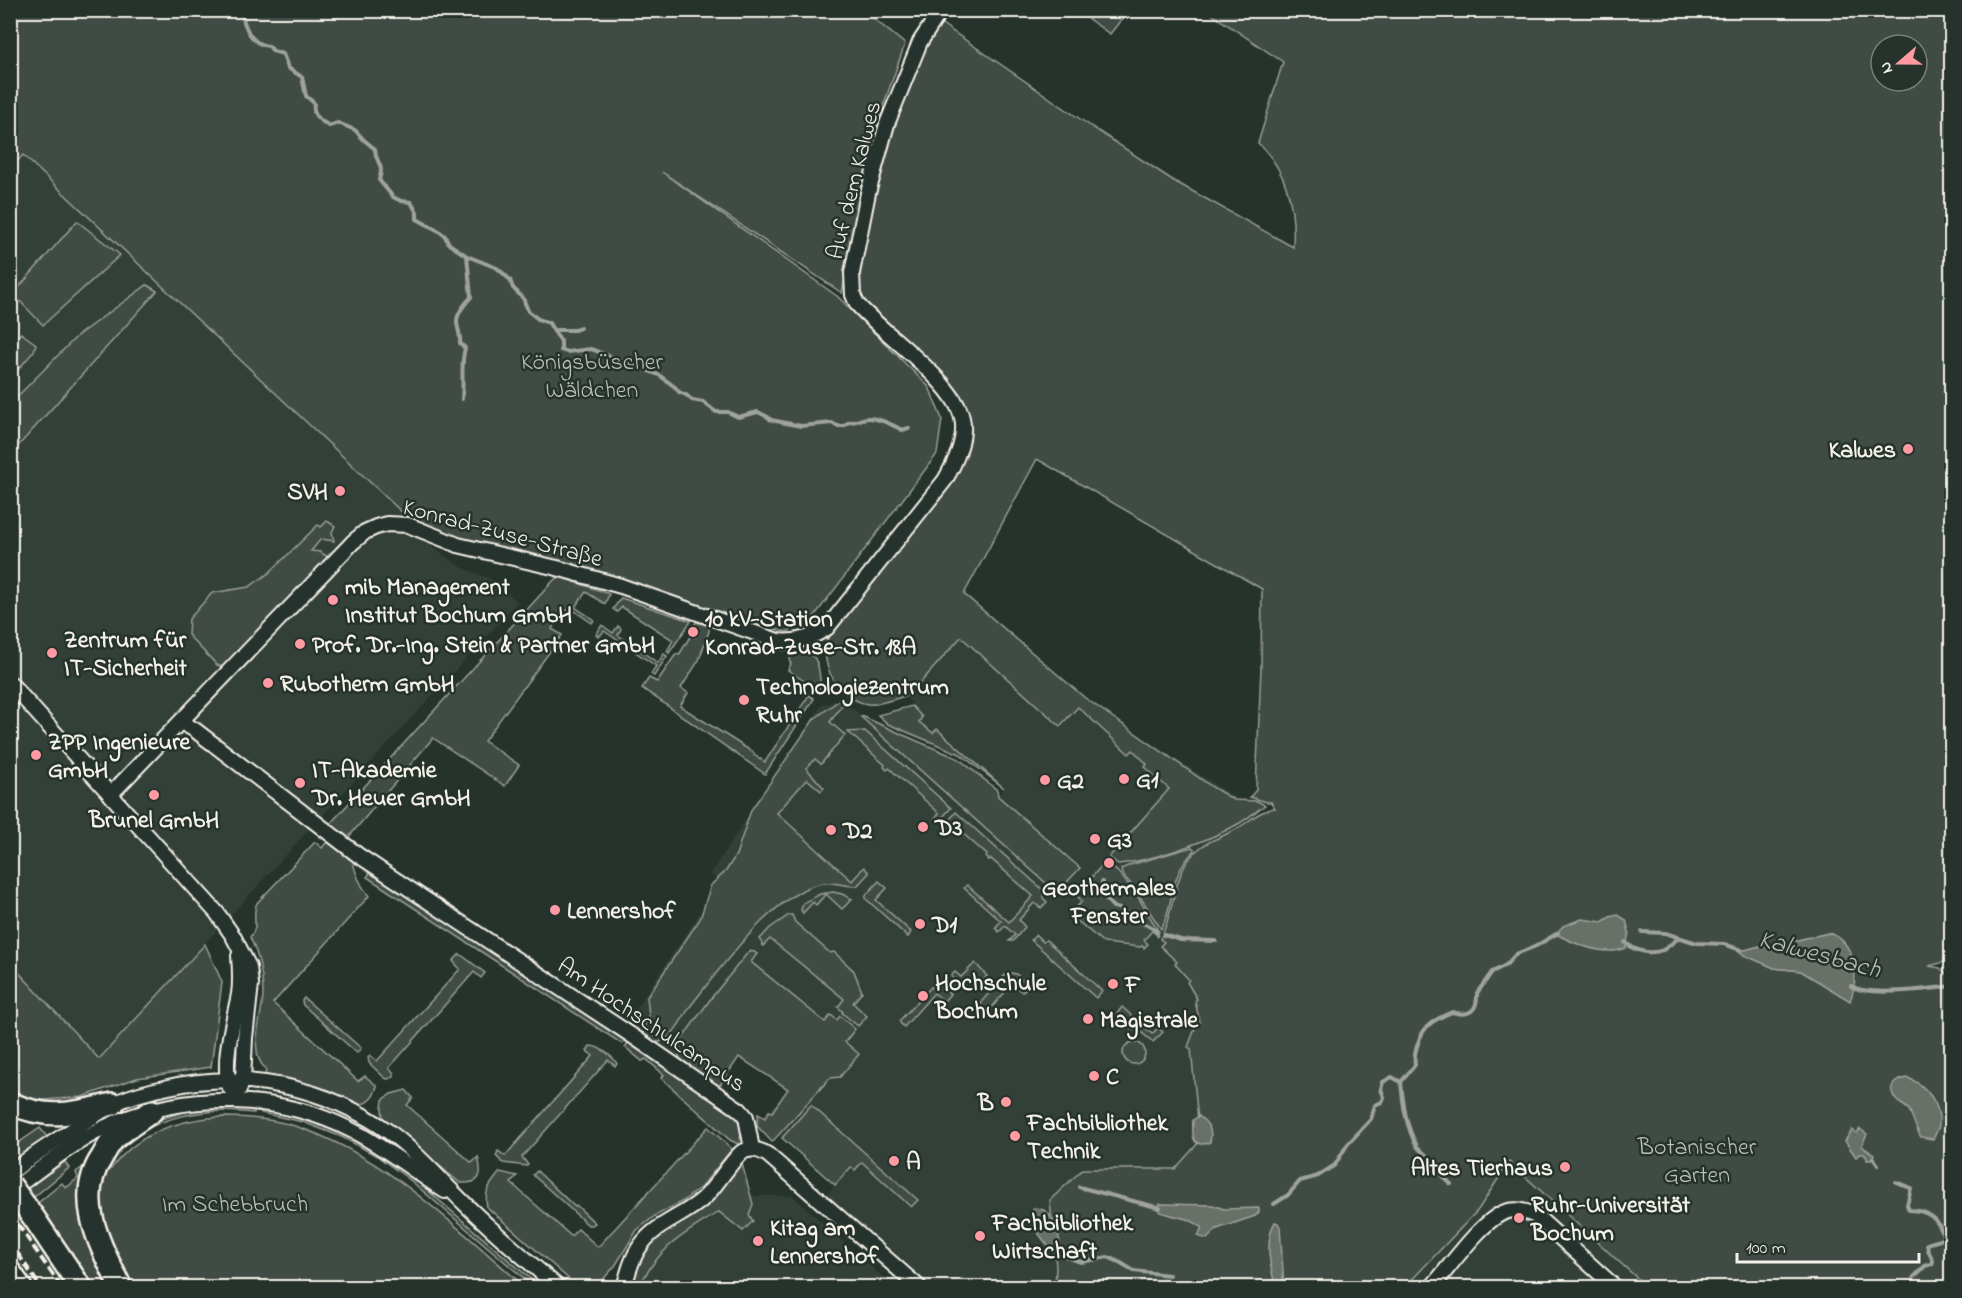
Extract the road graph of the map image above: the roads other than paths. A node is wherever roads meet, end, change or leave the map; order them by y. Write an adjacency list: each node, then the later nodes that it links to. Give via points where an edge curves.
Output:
1 (941, 10): 2 (street, Auf dem Kalwes, via 920,42 887,123 868,193 852,279 857,304 930,371 954,400 962,418 962,437 945,480 827,628)
2 (814, 636): 4 (street, Konrad-Zuse-Straße, via 778,641 621,586 458,545 408,525 387,524 365,532 353,542)
3 (10, 683): 5 (street)
4 (180, 722): 5 (street, Konrad-Zuse-Straße); 13 (street, Am Hochschulcampus, via 358,855 741,1110)
5 (111, 794): 6 (street, via 217,913)
6 (237, 942): 7 (street, via 241,969 229,1040); 8 (street, via 249,967 251,984)
7 (227, 1080): 8 (street); 9 (street); 11 (street, via 182,1083)
8 (243, 1080): 9 (street); 17 (street, via 304,1090 365,1116 420,1157)
9 (234, 1101): 12 (street); 17 (street, via 284,1107 348,1129)
10 (10, 1103): 11 (highway, via 57,1115)
11 (113, 1104): 14 (street)
12 (152, 1111): 16 (street, via 117,1122 91,1136); 21 (highway, via 113,1140 98,1162 89,1195 95,1231)
13 (752, 1149): 23 (street, via 739,1155 702,1200 642,1243); 24 (street, via 768,1155)
14 (10, 1173)
15 (10, 1185): 20 (highway, bridge)
16 (10, 1192)
17 (464, 1204): 22 (street)
18 (10, 1272): 19 (highway)
19 (21, 1287)
20 (81, 1287)
21 (121, 1287)
22 (559, 1287)
23 (624, 1287)
24 (920, 1287)
25 (1431, 1287): 26 (street, via 1489,1222 1508,1211 1527,1211 1536,1216)
26 (1616, 1287)

